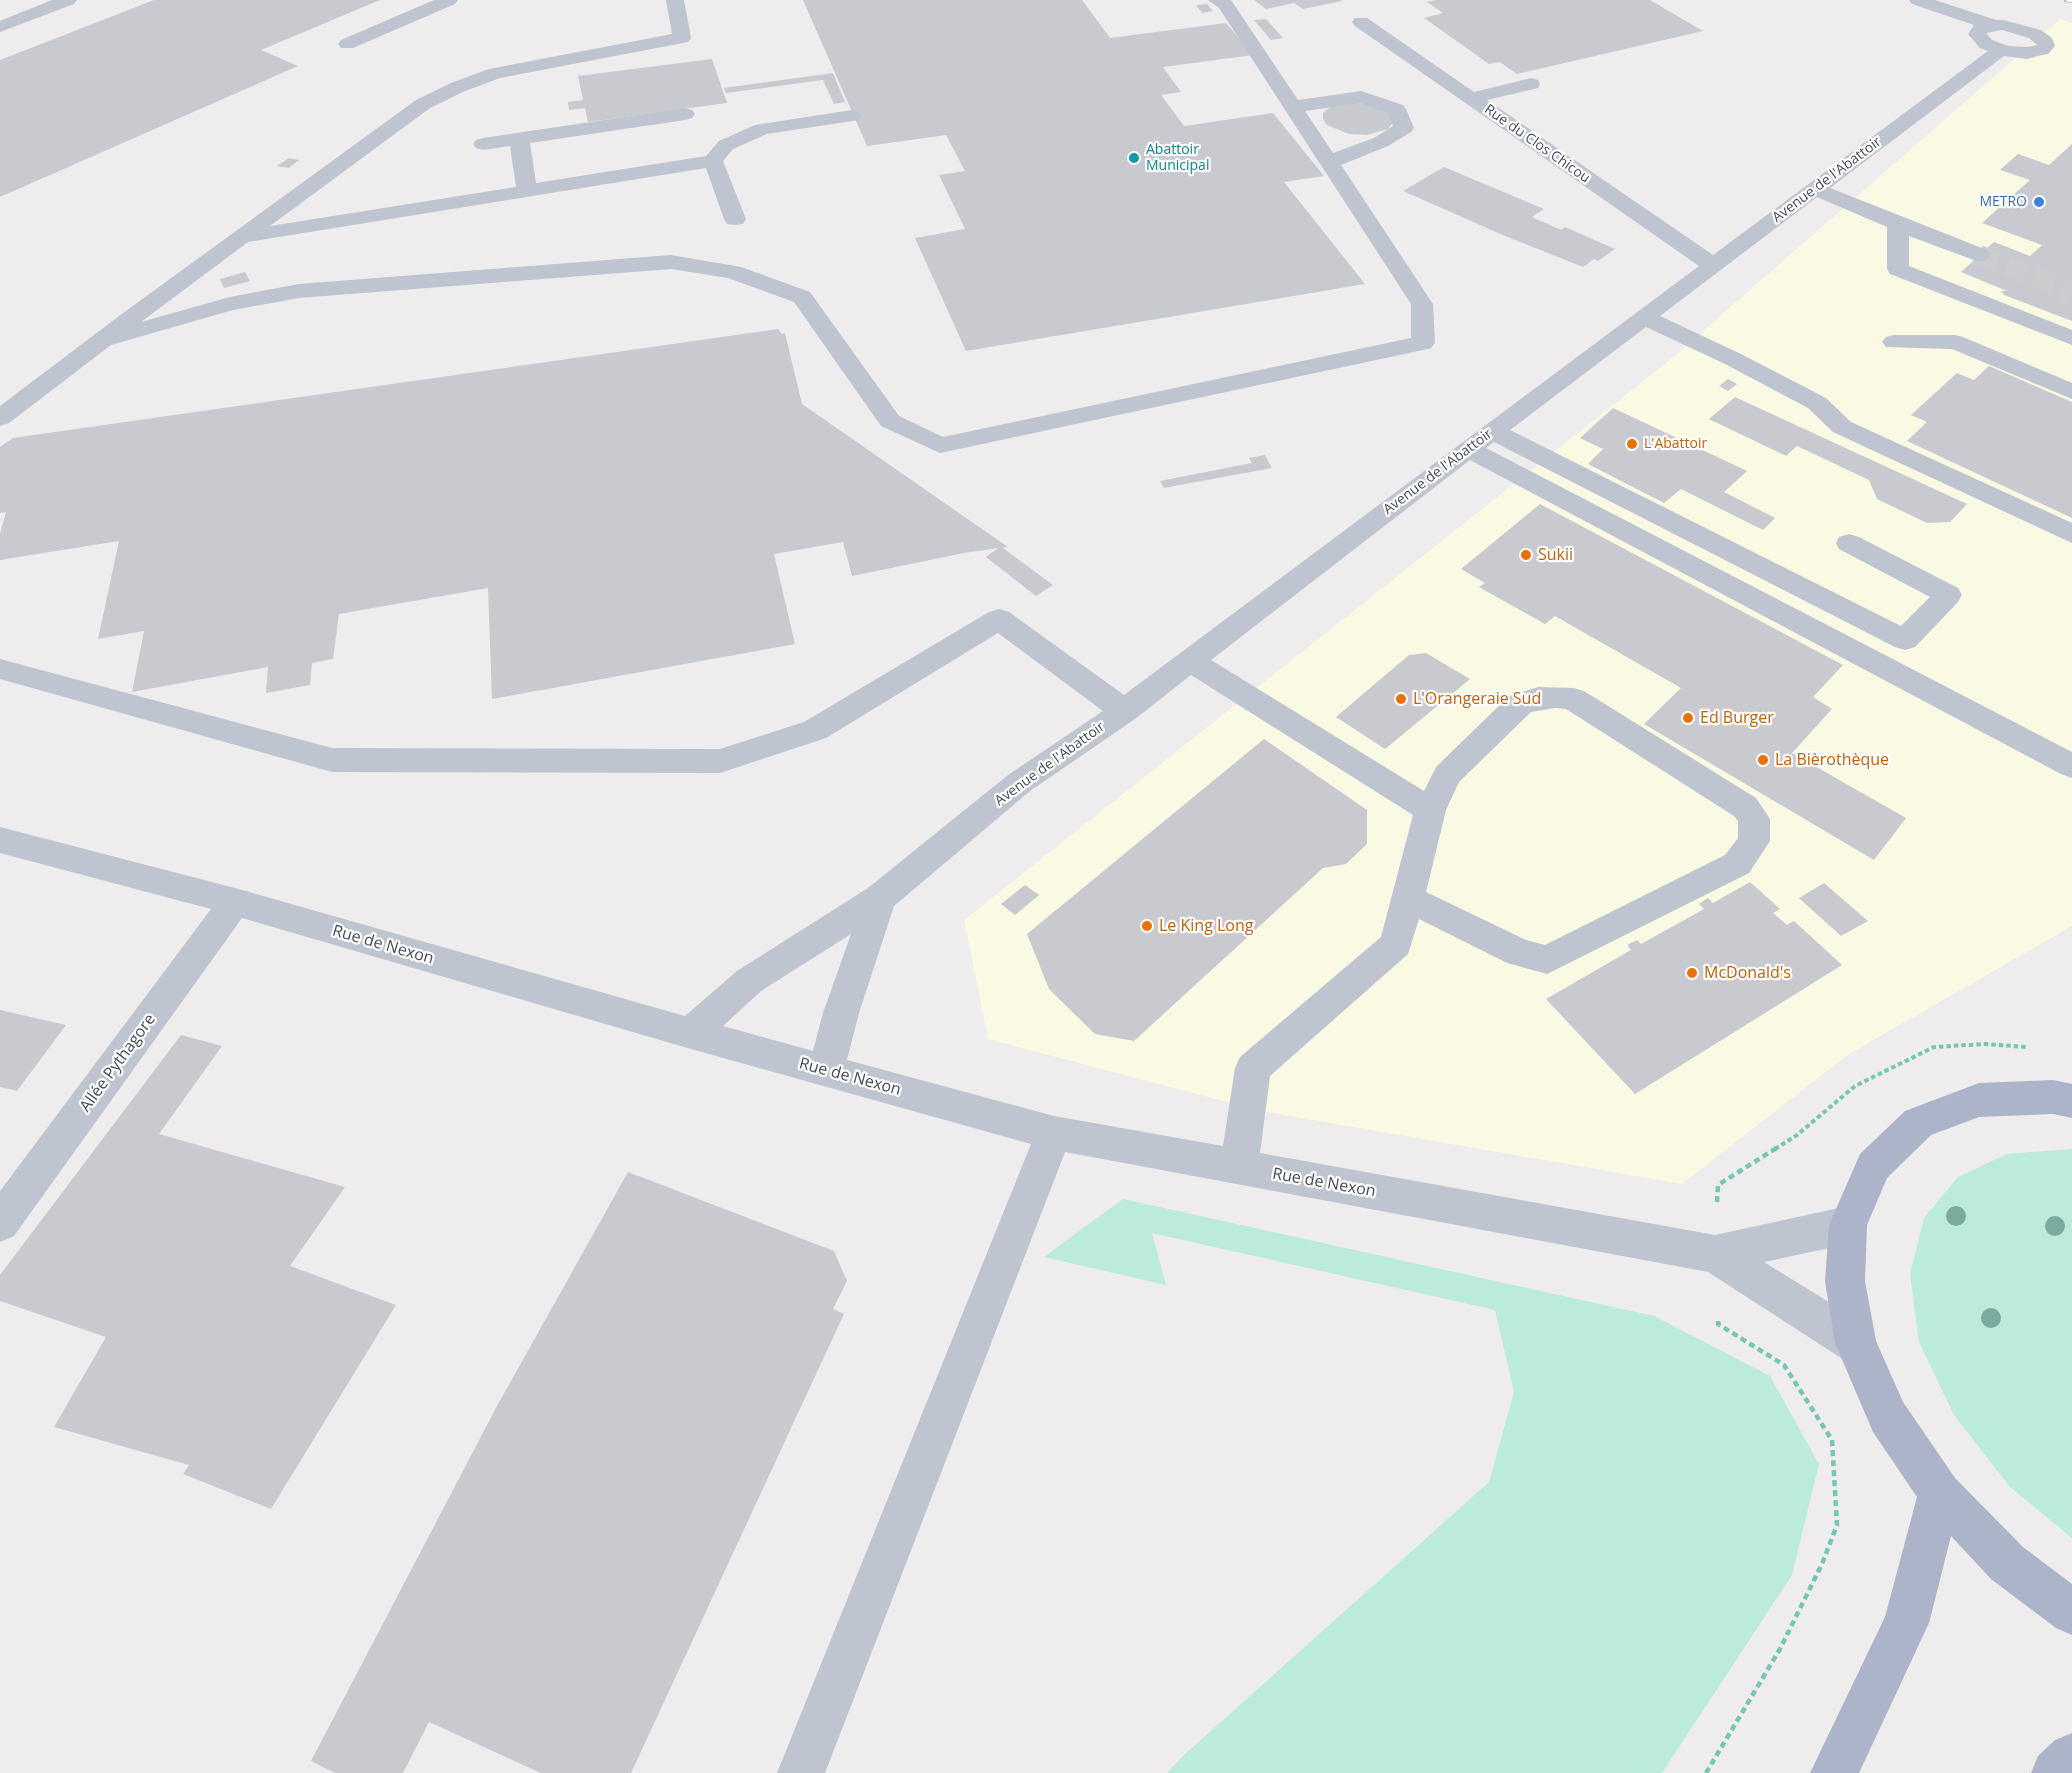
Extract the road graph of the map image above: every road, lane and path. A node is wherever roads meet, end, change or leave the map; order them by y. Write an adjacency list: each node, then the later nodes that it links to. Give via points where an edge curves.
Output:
1 (68, 0): 8 (street)
2 (449, 0): 10 (street)
3 (675, 0): 26 (street, via 682,38 496,73 458,87 423,104)
4 (1217, 0): 15 (street, via 1226,4)
5 (1918, 0): 7 (street)
6 (1361, 22): 14 (street, Rue du Clos Chicou)
7 (1992, 25): 9 (street, via 2026,30); 12 (street, via 1977,34 1986,44)
8 (0, 27)
9 (2046, 42): 11 (street); 12 (street, via 2036,52)
10 (347, 44)
11 (2069, 44)
12 (2001, 50): 22 (street, Avenue de l'Abattoir)
13 (1532, 84): 14 (street)
14 (1471, 98): 28 (street, Rue du Clos Chicou)
15 (1293, 107): 21 (street); 21 (street, via 1361,97 1396,109 1404,128 1381,142)
16 (685, 114): 18 (street)
17 (852, 116): 20 (street, via 762,129 726,145)
18 (519, 138): 19 (street); 23 (street)
19 (483, 144)
20 (713, 161): 23 (street); 24 (street)
21 (1329, 162): 31 (street, via 1422,304 1423,343 940,445 890,421 802,297 732,272 671,262 299,291 230,304)
22 (1815, 189): 25 (street); 28 (street, Avenue de l'Abattoir)
23 (527, 192): 26 (street)
24 (735, 219)
25 (1898, 224): 27 (street); 30 (street, via 1898,268)
26 (243, 237): 31 (street)
27 (1979, 255)
28 (1712, 266): 29 (street, Avenue de l'Abattoir)
29 (1644, 317): 35 (street, Avenue de l'Abattoir); 37 (street, via 1817,403 1842,427)
30 (2072, 338)
31 (105, 339): 34 (street)
32 (1894, 342): 33 (street, via 1955,342)
33 (2072, 392)
34 (0, 418)
35 (1492, 431): 36 (street, Avenue de l'Abattoir); 38 (street, via 1905,640 1948,595)
36 (1468, 449): 39 (street, Avenue de l'Abattoir); 42 (street)
37 (2072, 534)
38 (1849, 543)
39 (1190, 661): 41 (street, Avenue de l'Abattoir); 43 (street)
40 (0, 669): 41 (street, via 332,760 720,761 815,730 999,619)
41 (1124, 711): 45 (street, Avenue de l'Abattoir, via 1019,783)
42 (2072, 766)
43 (1430, 810): 46 (street); 46 (street, via 1447,775 1520,704 1555,697 1573,699 1745,807 1754,819 1754,841 1737,864 1547,960 1519,953)
44 (0, 840): 47 (street, Rue de Nexon)
45 (880, 898): 48 (street, Avenue de l'Abattoir, via 749,981); 49 (street)
46 (1407, 898): 52 (street, via 1396,944 1253,1068)
47 (236, 902): 48 (street, Rue de Nexon); 53 (street, Allée Pythagore)
48 (691, 1034): 49 (street, Rue de Nexon)
49 (826, 1071): 51 (street, Rue de Nexon)
50 (2072, 1101): 54 (main road, via 2053,1097 1979,1100 1918,1123 1873,1166)
51 (1054, 1133): 52 (street, Rue de Nexon); 60 (street)
52 (1239, 1167): 55 (street, Rue de Nexon)
53 (0, 1223)
54 (1848, 1225): 55 (street, Rue de Nexon); 56 (main road, via 1845,1281)
55 (1715, 1254): 56 (street, Rue de Nexon); 61 (path, via 1718,1324 1784,1365 1832,1440 1837,1525 1780,1649)
56 (1856, 1343): 57 (main road, via 1888,1417)
57 (1940, 1493): 58 (main road, via 2007,1563); 62 (main road, via 1906,1623)
58 (2072, 1612)
59 (2072, 1757): 63 (main road)
60 (801, 1773)
61 (1706, 1773)
62 (1834, 1773)
63 (2055, 1773)

